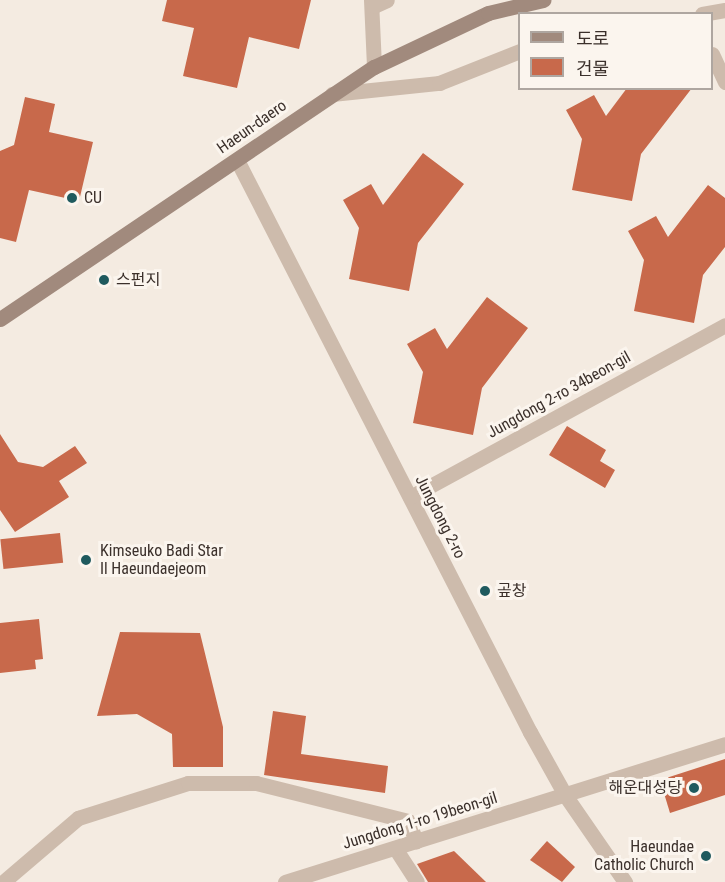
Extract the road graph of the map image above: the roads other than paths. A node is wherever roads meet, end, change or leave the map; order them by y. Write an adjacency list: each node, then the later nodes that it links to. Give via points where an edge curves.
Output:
1 (543, 0): 5 (main road, Haeun-daero, via 488,13)
2 (378, 2): 5 (street)
3 (518, 51): 7 (street, via 438,84)
4 (713, 58): 6 (street)
5 (374, 67): 7 (main road, Haeun-daero)
6 (725, 82)
7 (332, 94): 8 (main road, Haeun-daero)
8 (237, 160): 9 (main road, Haeun-daero); 11 (street, Jungdong 2-ro)
9 (0, 319)
10 (725, 325): 11 (street, Jungdong 2-ro 34beon-gil)
11 (410, 497): 13 (street, Jungdong 2-ro)
12 (725, 744): 13 (street, Jungdong 1-ro 19beon-gil)
13 (565, 795): 14 (street, Jungdong 1-ro 19beon-gil); 19 (street, Jungdong 2-ro)
14 (416, 841): 15 (street, Jungdong 1-ro 19beon-gil); 16 (street, via 408,821 256,783 188,783 78,818)
15 (395, 848): 17 (street, Jungdong 1-ro 19beon-gil); 18 (street)
16 (3, 882)
17 (285, 882)
18 (417, 882)
19 (625, 882)

